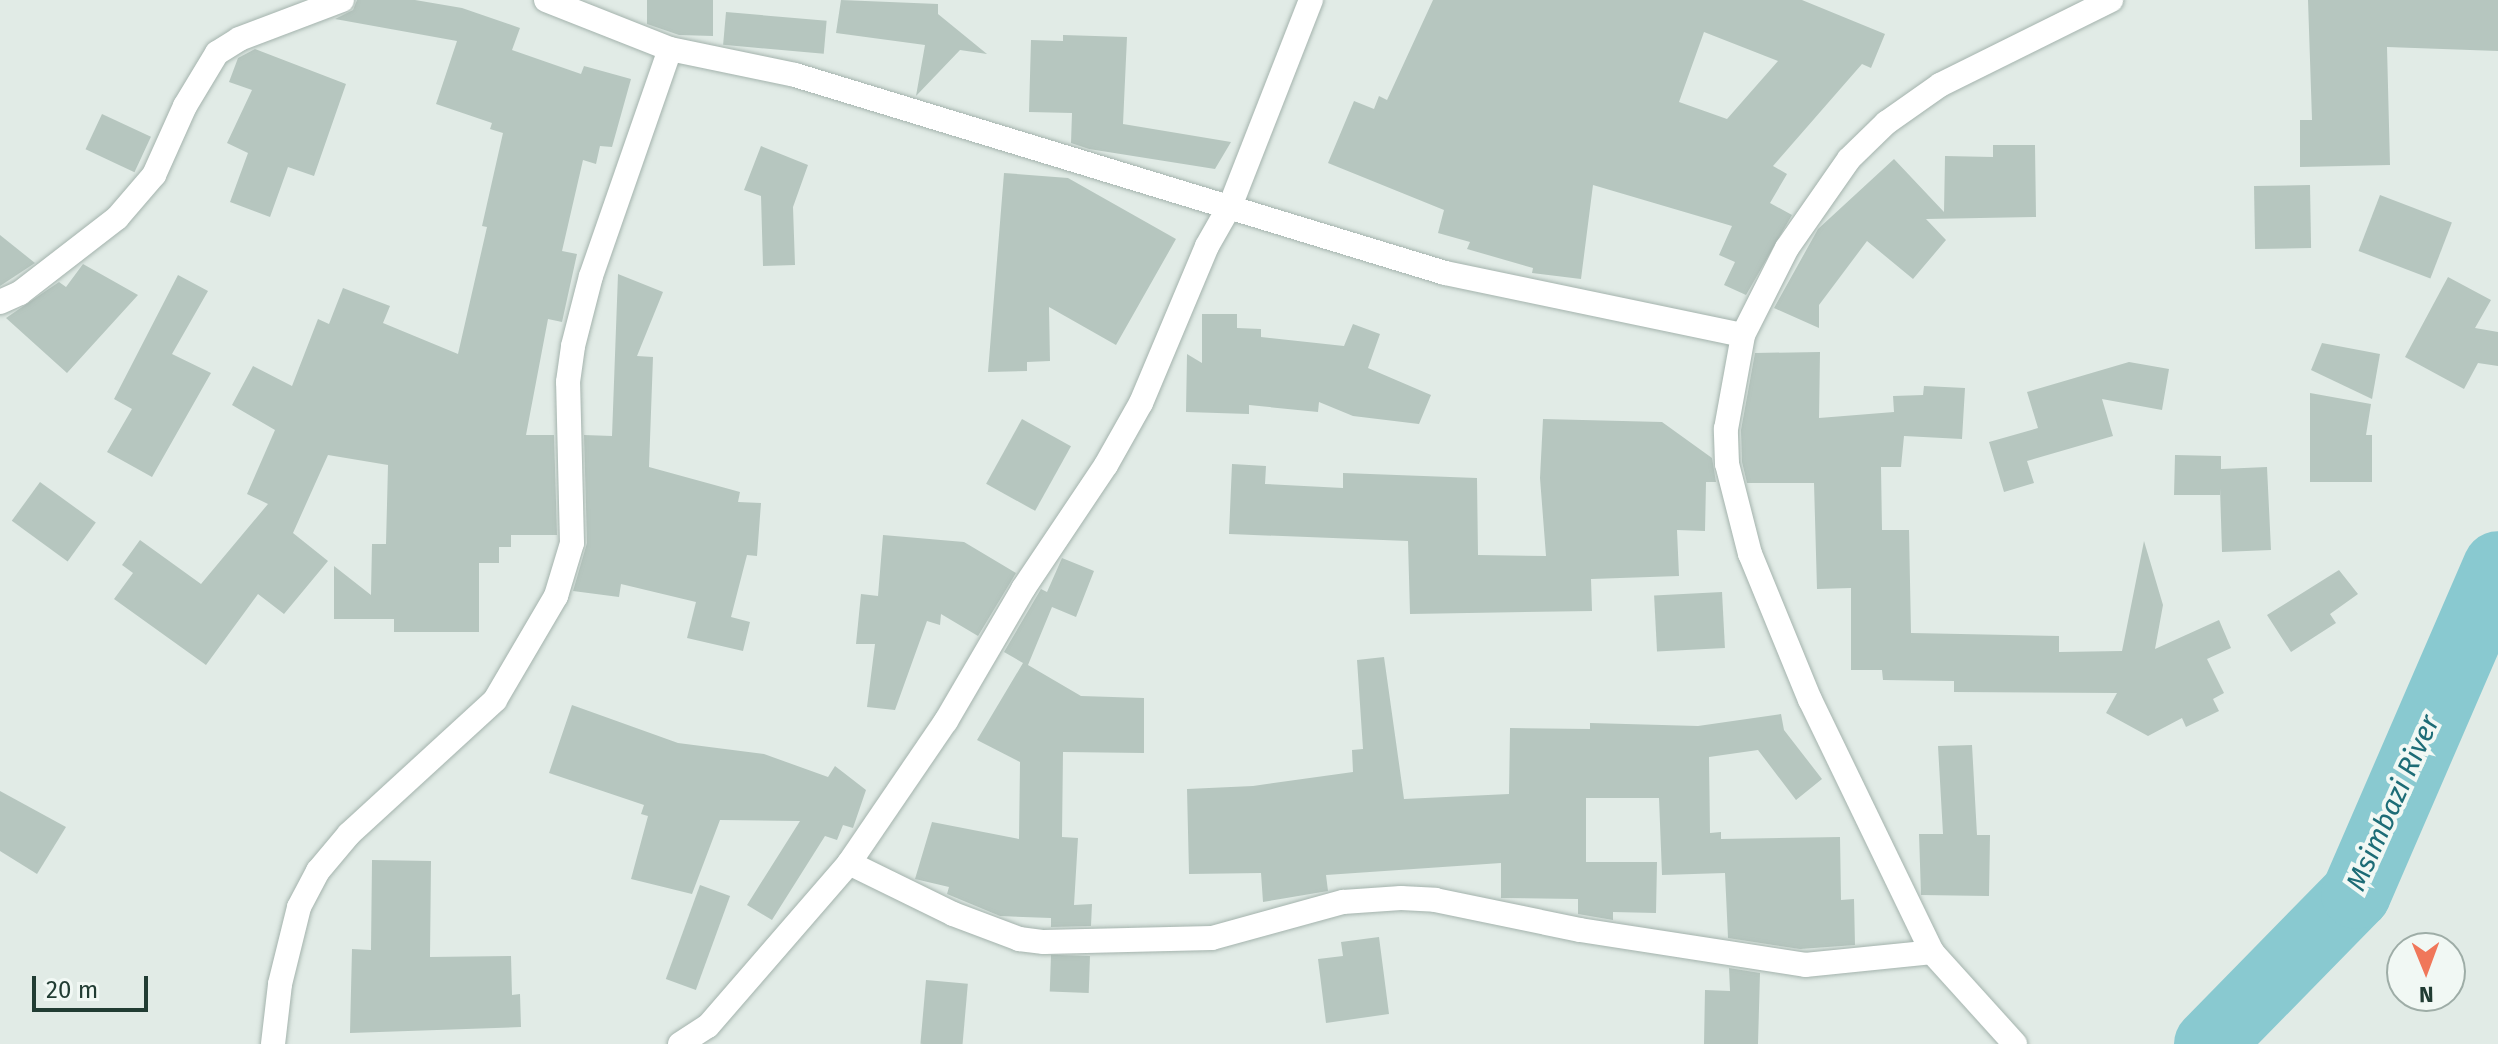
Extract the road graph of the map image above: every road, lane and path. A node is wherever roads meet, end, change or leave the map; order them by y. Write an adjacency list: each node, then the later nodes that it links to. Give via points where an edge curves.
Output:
1 (342, 0): 8 (street, via 239,39 217,53 185,106 154,175 136,197 73,254)
2 (546, 0): 5 (street)
3 (1311, 0): 7 (street)
4 (2111, 0): 9 (street, via 1940,85 1886,123 1849,159 1787,248)
5 (581, 6): 6 (street)
6 (670, 49): 7 (street, via 795,75); 12 (street, via 591,276 573,346 568,382 572,543 556,596 495,700 349,834 318,871 299,907 280,984)
7 (1231, 204): 9 (street, via 1445,273); 10 (street, via 1113,453 1023,589 946,721)
8 (0, 302)
9 (1743, 335): 11 (street, via 1726,429 1727,464 1750,554 1810,700)
10 (849, 863): 11 (street, via 953,914 1019,939 1044,942 1212,938 1343,902 1401,898 1805,965); 13 (street, via 708,1026)
11 (1932, 952): 14 (street)
12 (273, 1044)
13 (680, 1044)
14 (2015, 1044)

